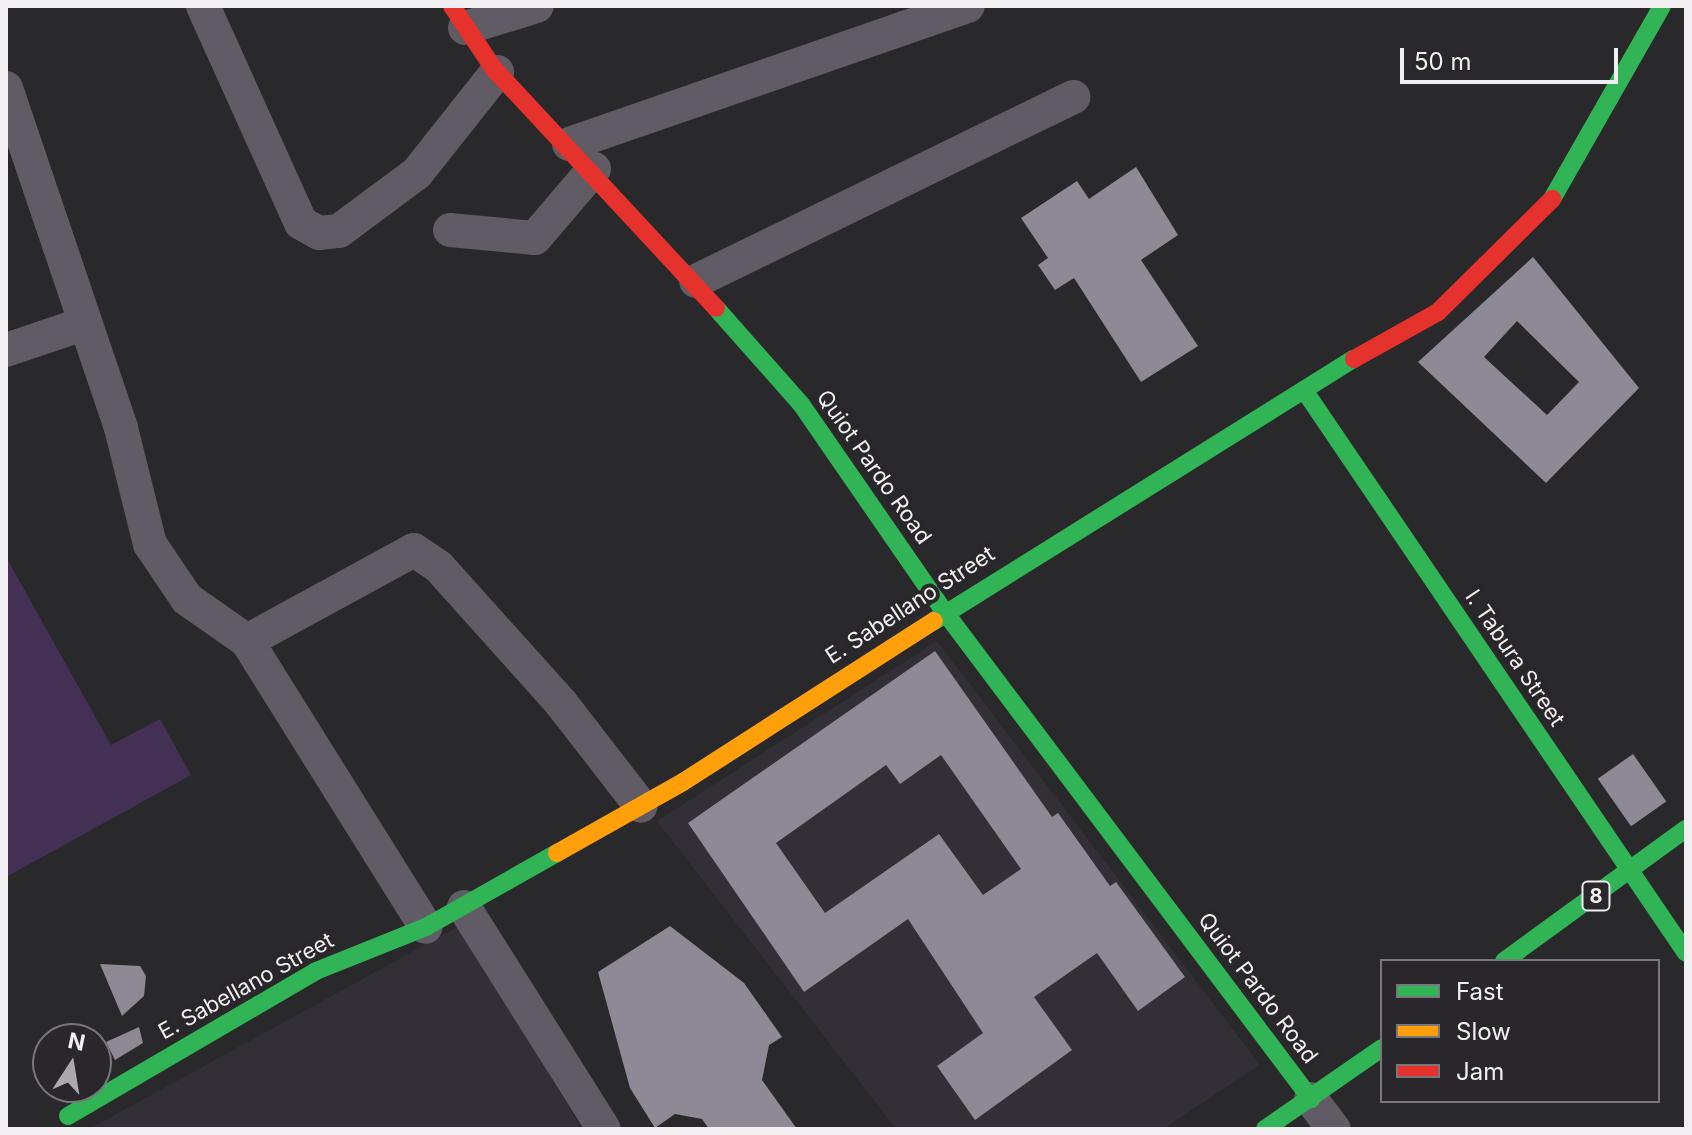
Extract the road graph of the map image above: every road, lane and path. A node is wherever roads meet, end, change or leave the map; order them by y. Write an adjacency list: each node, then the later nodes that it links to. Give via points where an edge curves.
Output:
1 (203, 6): 6 (street, via 301,223 319,233 339,231 417,173)
2 (537, 6): 5 (street)
3 (968, 6): 9 (street)
4 (1662, 6): 15 (street, E. Sabellano Street, via 1609,109 1522,240 1438,312)
5 (458, 17): 6 (street, Quiot Pardo Road)
6 (497, 72): 9 (street, Quiot Pardo Road)
7 (6, 88): 13 (street)
8 (1074, 97): 12 (street)
9 (569, 144): 10 (street, Quiot Pardo Road)
10 (594, 169): 11 (street, via 535,238); 12 (street, Quiot Pardo Road)
11 (450, 230)
12 (696, 281): 16 (street, Quiot Pardo Road, via 801,404)
13 (86, 323): 14 (street); 17 (street, via 150,544 187,599)
14 (6, 350)
15 (1304, 390): 16 (street, E. Sabellano Street); 20 (street, I. Tabura Street)
16 (944, 611): 18 (street, E. Sabellano Street); 26 (street, Quiot Pardo Road)
17 (247, 641): 18 (street, via 414,550 439,567 561,703); 22 (street)
18 (641, 806): 21 (street, E. Sabellano Street)
19 (1686, 829): 20 (street, 8)
20 (1631, 871): 23 (street, I. Tabura Street); 24 (street, 8)
21 (464, 907): 22 (street, E. Sabellano Street); 28 (street)
22 (426, 927): 27 (street, E. Sabellano Street, via 316,971)
23 (1686, 953)
24 (1507, 959)
25 (1380, 1049): 26 (street)
26 (1311, 1099): 29 (street); 30 (street)
27 (68, 1116)
28 (604, 1129)
29 (1265, 1129)
30 (1334, 1129)

